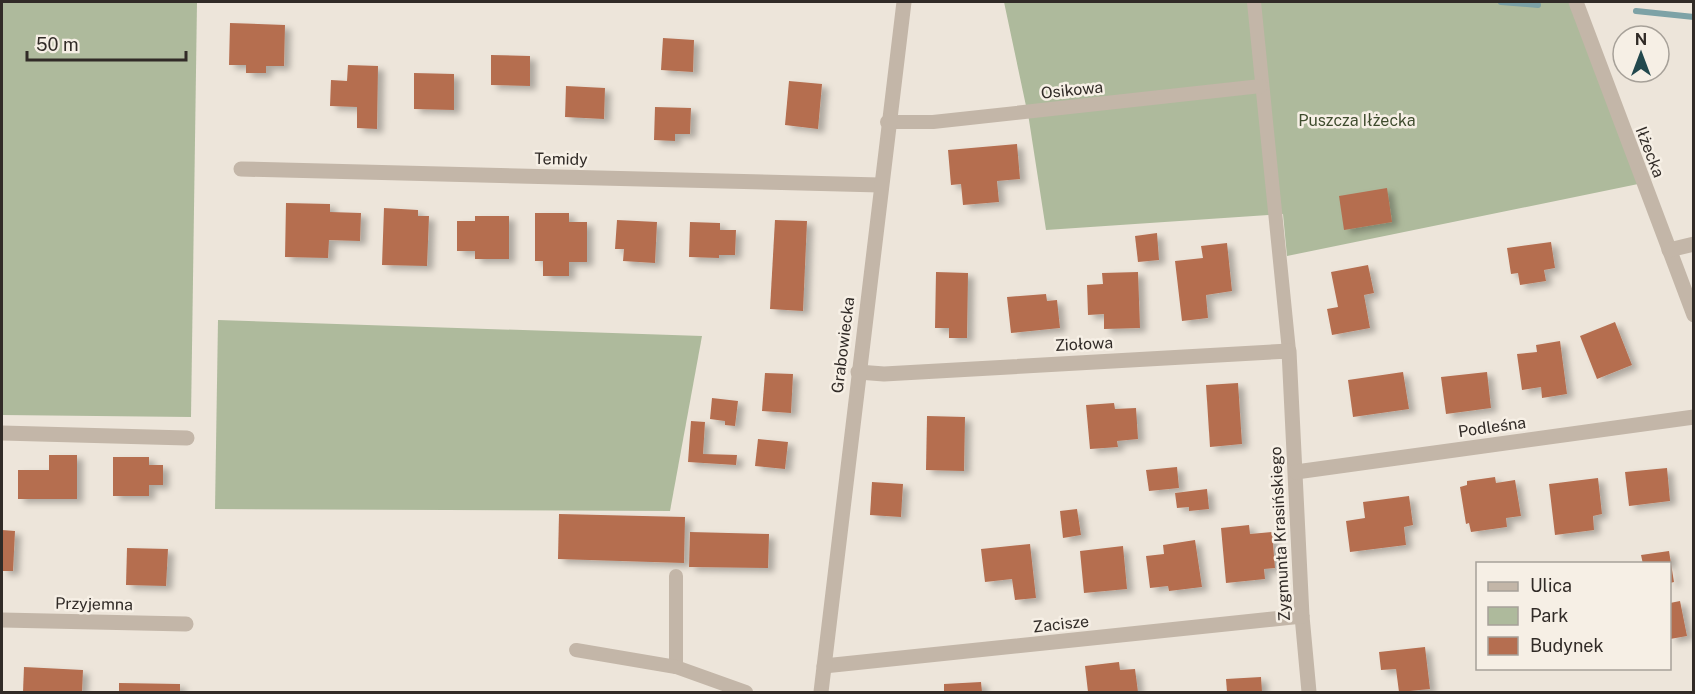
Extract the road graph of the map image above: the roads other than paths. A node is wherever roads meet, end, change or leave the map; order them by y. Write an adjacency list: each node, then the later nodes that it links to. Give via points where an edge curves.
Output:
1 (904, 2): 5 (street, Grabowiecka)
2 (1254, 2): 4 (lane)
3 (1576, 2): 9 (street, Iłżecka)
4 (1261, 86): 5 (lane, Osikowa, via 933,122); 11 (lane)
5 (887, 122): 7 (street, Grabowiecka)
6 (242, 169): 7 (street, Temidy)
7 (880, 185): 12 (street, Grabowiecka)
8 (1694, 244): 9 (street)
9 (1669, 250): 10 (street, Iłżecka)
10 (1694, 315)
11 (1289, 351): 12 (street, Ziołowa, via 884,374); 16 (street, Zygmunta Krasińskiego)
12 (858, 372): 22 (street, Grabowiecka)
13 (1694, 417): 16 (street, Podleśna)
14 (2, 433): 15 (street)
15 (187, 438)
16 (1296, 472): 18 (street, Zygmunta Krasińskiego)
17 (676, 576): 23 (lane)
18 (1302, 616): 22 (street, Zacisze); 26 (street, Zygmunta Krasińskiego)
19 (2, 620): 20 (street, Przyjemna)
20 (186, 624)
21 (576, 650): 23 (lane)
22 (824, 666): 25 (street, Grabowiecka)
23 (676, 668): 24 (lane)
24 (746, 693)
25 (821, 693)
26 (1309, 693)

